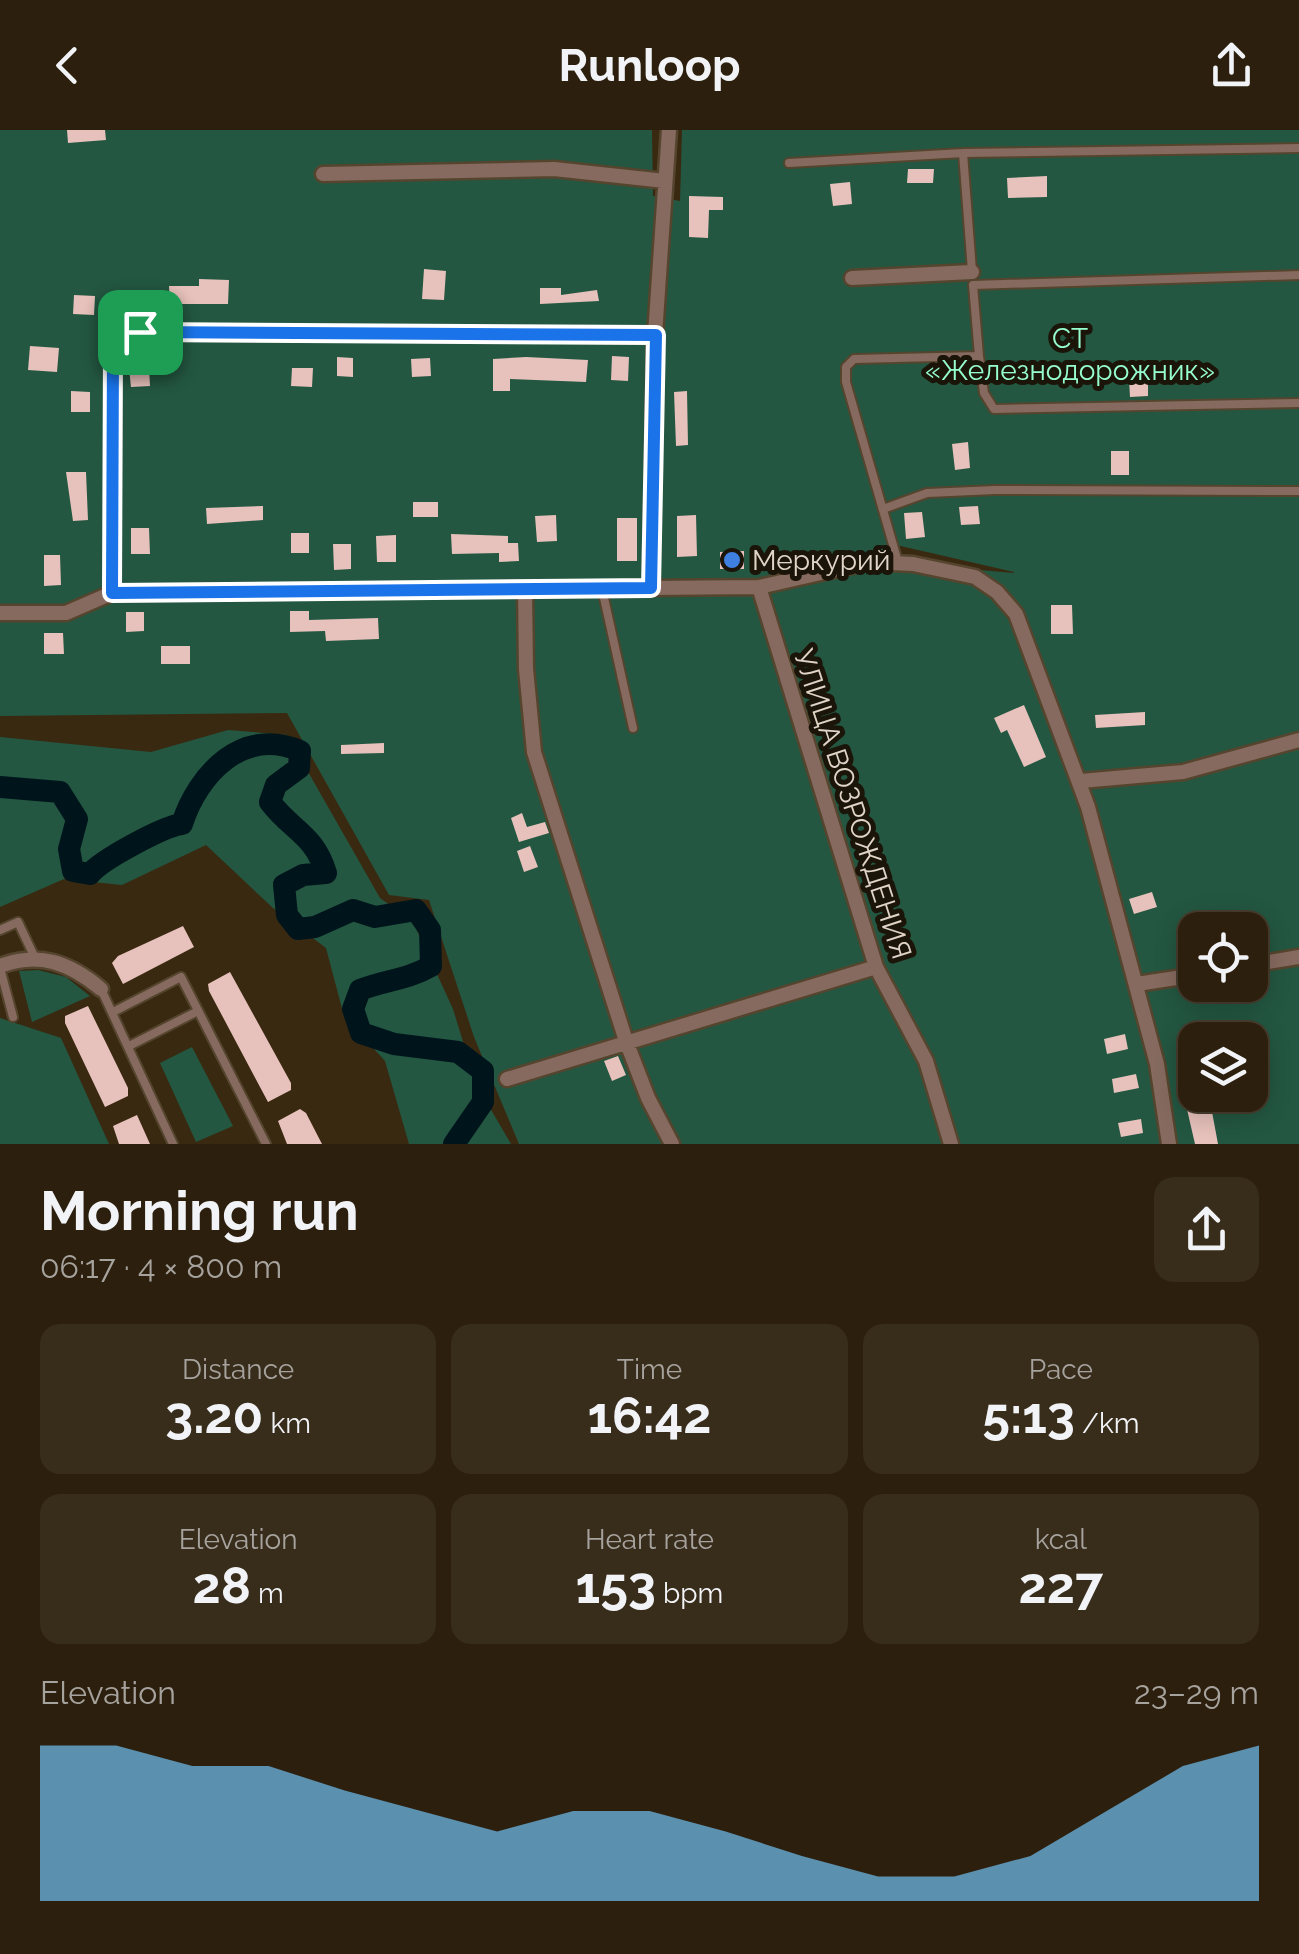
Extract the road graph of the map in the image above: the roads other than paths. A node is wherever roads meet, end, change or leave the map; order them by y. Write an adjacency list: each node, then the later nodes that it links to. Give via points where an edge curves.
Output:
1 (669, 130): 6 (street)
2 (1299, 148): 3 (lane)
3 (963, 153): 4 (lane); 9 (lane)
4 (789, 162)
5 (323, 174): 6 (street, via 554,169)
6 (666, 181): 10 (street)
7 (1299, 275): 9 (lane)
8 (852, 278): 9 (street)
9 (972, 279): 11 (lane)
10 (656, 335): 17 (street); 20 (street, via 123,336 113,350)
11 (979, 356): 12 (lane, via 994,409); 14 (lane, via 854,359 846,367)
12 (1299, 404)
13 (1299, 491): 14 (lane, via 995,490 927,493)
14 (882, 509): 15 (lane)
15 (898, 563): 16 (street, via 869,562); 24 (street, via 975,578 1016,614)
16 (759, 587): 17 (street); 30 (street, УЛИЦА ВОЗРОЖДЕНИЯ)
17 (651, 588): 19 (street)
18 (526, 589): 19 (street); 20 (street); 37 (street, via 534,752)
19 (602, 589): 22 (lane)
20 (112, 593): 21 (street, via 66,613)
21 (0, 613)
22 (632, 728)
23 (1299, 740): 24 (street, via 1183,772)
24 (1080, 781): 32 (street)
25 (0, 930): 27 (lane, via 18,922)
26 (1299, 957): 28 (street)
27 (36, 959): 29 (street); 33 (street, via 72,967)
28 (1268, 962)
29 (0, 967): 36 (lane)
30 (876, 967): 37 (street); 43 (street, УЛИЦА ВОЗРОЖДЕНИЯ, via 926,1061)
31 (1178, 977): 32 (street)
32 (1137, 984): 44 (street)
33 (101, 989): 35 (lane)
34 (198, 1011): 35 (lane, via 181,977); 38 (lane); 41 (lane)
35 (114, 1012): 38 (lane)
36 (13, 1017)
37 (626, 1040): 39 (street); 42 (street)
38 (129, 1046): 40 (lane)
39 (506, 1080)
40 (173, 1144)
41 (266, 1144)
42 (672, 1144)
43 (951, 1144)
44 (1169, 1144)

